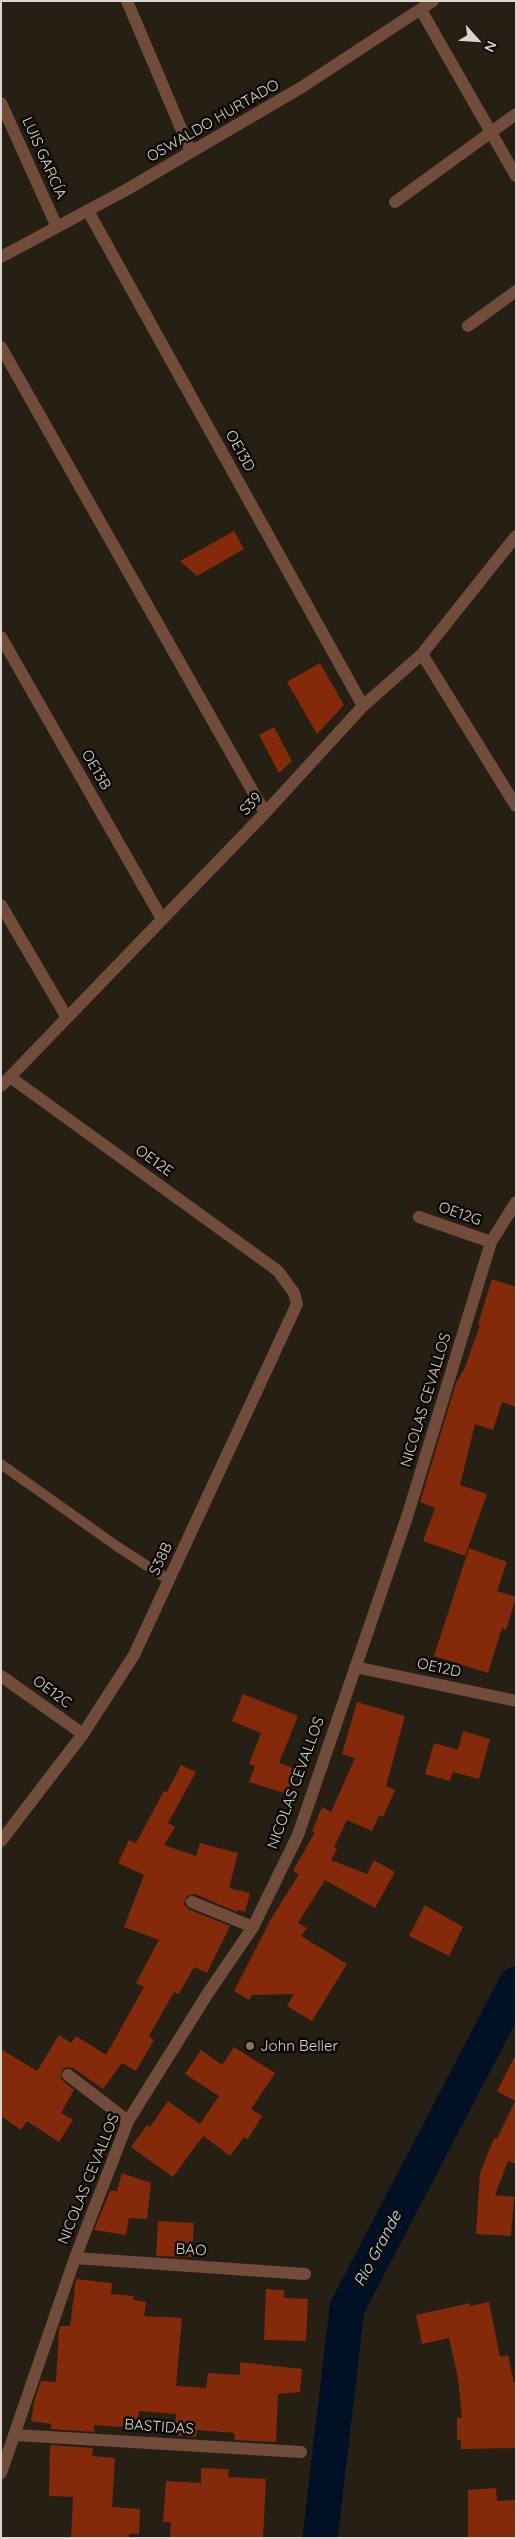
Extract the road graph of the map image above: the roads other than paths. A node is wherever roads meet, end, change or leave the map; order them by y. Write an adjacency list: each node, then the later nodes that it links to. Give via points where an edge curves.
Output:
1 (127, 1): 7 (street)
2 (433, 1): 3 (street, OSWALDO HURTADO)
3 (421, 10): 6 (street); 7 (street, OSWALDO HURTADO, via 302,88)
4 (1, 103): 11 (street, LUIS GARCÍA)
5 (516, 114): 6 (street)
6 (491, 132): 8 (street); 9 (street)
7 (191, 152): 10 (street, OSWALDO HURTADO)
8 (516, 176)
9 (395, 202)
10 (88, 211): 11 (street, OSWALDO HURTADO); 19 (street, OE13D)
11 (57, 227): 12 (street, OSWALDO HURTADO)
12 (1, 256)
13 (516, 291): 14 (street)
14 (468, 326)
15 (1, 347): 22 (street)
16 (516, 536): 18 (street, S39)
17 (1, 637): 24 (street, OE13B)
18 (422, 654): 19 (street, S39); 20 (street)
19 (363, 706): 22 (street, S39)
20 (512, 792): 21 (street)
21 (516, 806)
22 (265, 813): 24 (street, S39)
23 (1, 905): 25 (street)
24 (162, 919): 25 (street, S39)
25 (66, 1016): 26 (street, S39)
26 (6, 1082): 30 (street, OE12E)
27 (516, 1202): 29 (street, NICOLAS CEVALLOS)
28 (419, 1217): 29 (street, OE12G)
29 (491, 1242): 33 (street, NICOLAS CEVALLOS, via 407,1517)
30 (278, 1271): 32 (street, S38B, via 294,1293 297,1304)
31 (1, 1464): 32 (lane)
32 (169, 1580): 36 (street, S38B, via 134,1655)
33 (355, 1667): 35 (street, OE12D); 39 (street, NICOLAS CEVALLOS, via 298,1835)
34 (1, 1676): 36 (street, OE12C)
35 (516, 1701)
36 (83, 1734): 37 (street, S38B)
37 (1, 1841)
38 (192, 1902): 39 (street)
39 (253, 1927): 41 (street, NICOLAS CEVALLOS)
40 (68, 2075): 41 (street)
41 (128, 2121): 42 (street, NICOLAS CEVALLOS)
42 (75, 2258): 43 (street, BAO); 44 (street, NICOLAS CEVALLOS)
43 (305, 2274)
44 (15, 2434): 45 (street, BASTIDAS); 46 (street, NICOLAS CEVALLOS)
45 (301, 2452)
46 (1, 2473)

